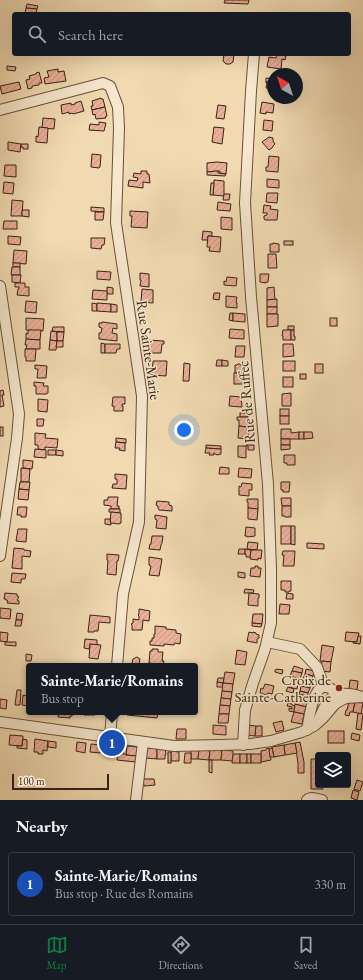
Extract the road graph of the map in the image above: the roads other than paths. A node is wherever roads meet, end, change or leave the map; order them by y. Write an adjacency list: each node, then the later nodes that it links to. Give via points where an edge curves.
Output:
1 (254, 56): 5 (street, Rue de Ruffec, via 245,204 268,484 271,623)
2 (0, 110): 6 (street, Rue Sainte-Marie, via 103,83 110,86 118,107 116,223 142,396 139,522 123,594)
3 (0, 286): 4 (street, via 19,414)
4 (0, 556)
5 (267, 642): 7 (street, via 300,649 317,667); 16 (street, Rue de Ruffec, via 245,710)
6 (117, 663)
7 (324, 687): 8 (street, via 329,687); 13 (street, via 317,691 314,697)
8 (337, 694): 9 (street, via 346,693); 12 (street, via 329,700)
9 (362, 697): 12 (street, via 342,700)
10 (112, 715): 14 (street)
11 (0, 722): 14 (street)
12 (318, 722): 13 (street)
13 (307, 730): 16 (street, via 270,741)
14 (110, 738): 15 (street)
15 (143, 742): 16 (street, via 174,746); 17 (street)
16 (243, 745)
17 (136, 800)
18 (307, 800): 19 (street)
19 (322, 800)

